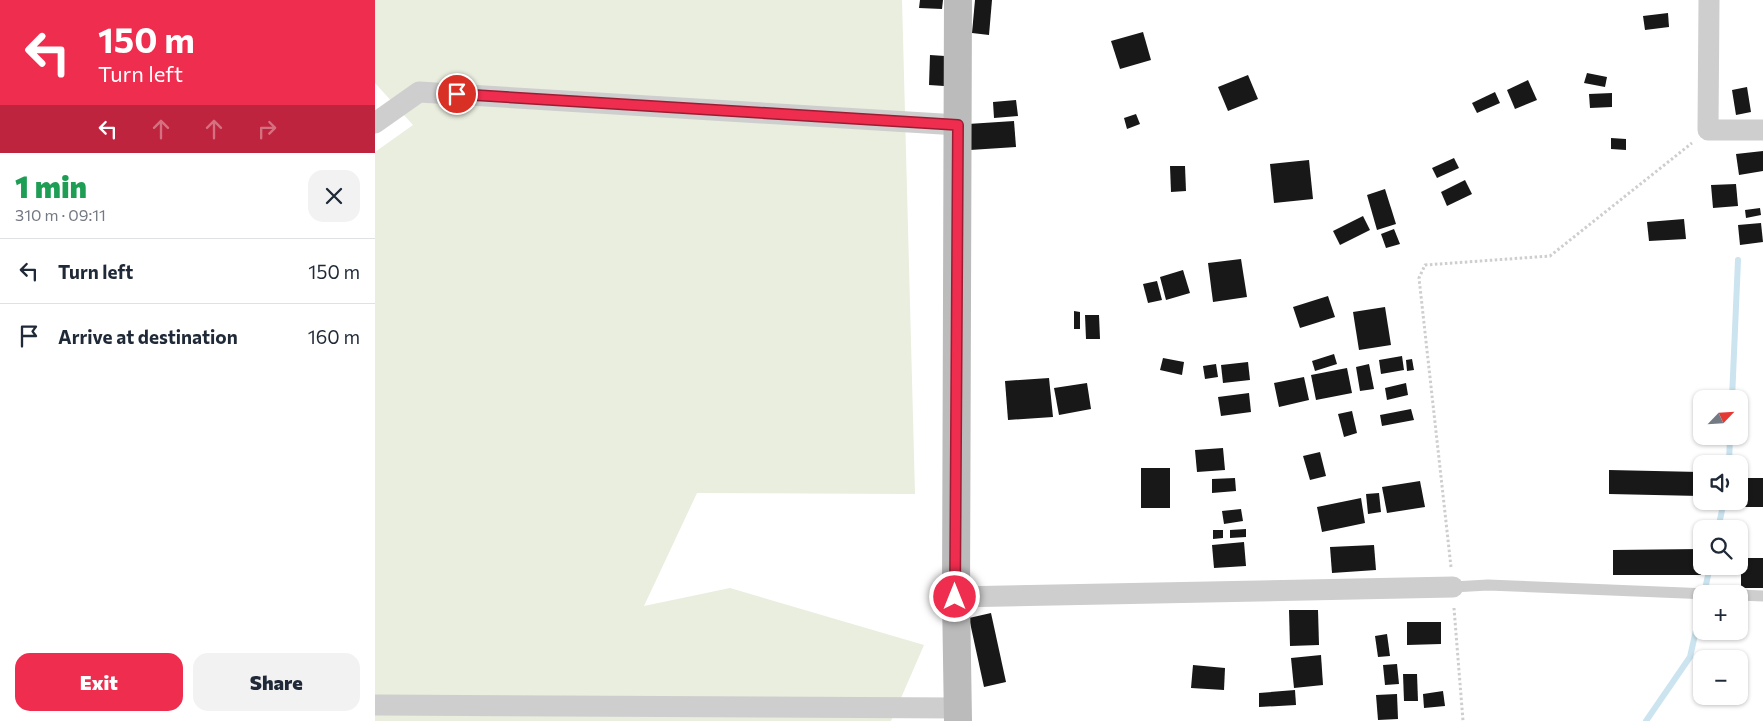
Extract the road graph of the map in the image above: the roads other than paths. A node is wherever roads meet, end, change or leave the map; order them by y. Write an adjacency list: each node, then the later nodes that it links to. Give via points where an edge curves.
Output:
1 (958, 0): 4 (main road)
2 (1709, 0): 5 (street, via 1708,130)
3 (375, 123): 4 (street, via 419,92)
4 (958, 125): 10 (main road)
5 (1763, 130)
6 (1453, 587): 7 (lane, via 1488,584); 10 (street)
7 (1693, 593)
8 (1748, 595): 9 (lane)
9 (1763, 596)
10 (955, 597): 12 (main road)
11 (375, 706): 12 (street)
12 (958, 714)

